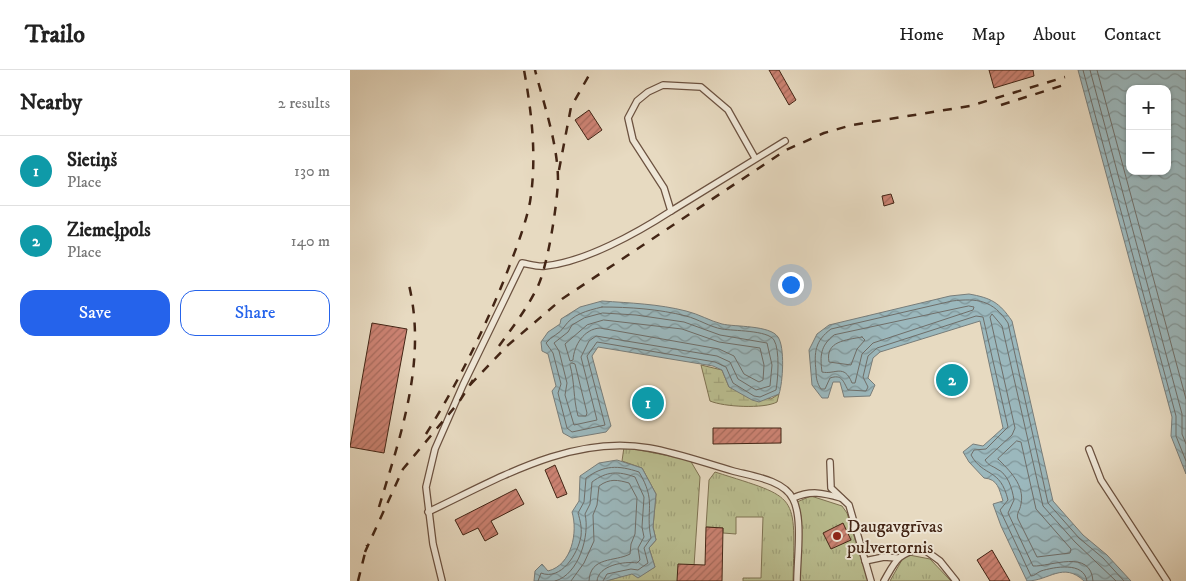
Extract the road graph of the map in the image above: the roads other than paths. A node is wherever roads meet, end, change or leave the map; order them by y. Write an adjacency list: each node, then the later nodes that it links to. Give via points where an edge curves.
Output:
1 (785, 141): 2 (lane)
2 (755, 158): 3 (lane); 3 (lane, via 728,110 701,87 663,85 648,92 637,101 628,118 632,140 664,188)
3 (671, 211): 8 (lane, via 634,234 589,253 543,267 522,263 435,449 426,487)
4 (1089, 449): 16 (lane, via 1100,480)
5 (830, 462): 7 (lane, via 831,488)
6 (793, 498): 7 (lane, via 806,492); 8 (lane, via 787,489 692,458 649,447 591,446 514,471); 12 (lane, via 798,509)
7 (843, 498): 10 (lane, via 849,505)
8 (428, 512): 11 (lane)
9 (897, 558): 10 (lane); 14 (lane); 15 (lane, via 904,552 922,548 940,561)
10 (864, 561): 13 (lane)
11 (442, 581)
12 (797, 581)
13 (871, 581)
14 (884, 581)
15 (956, 581)
16 (1167, 581)

